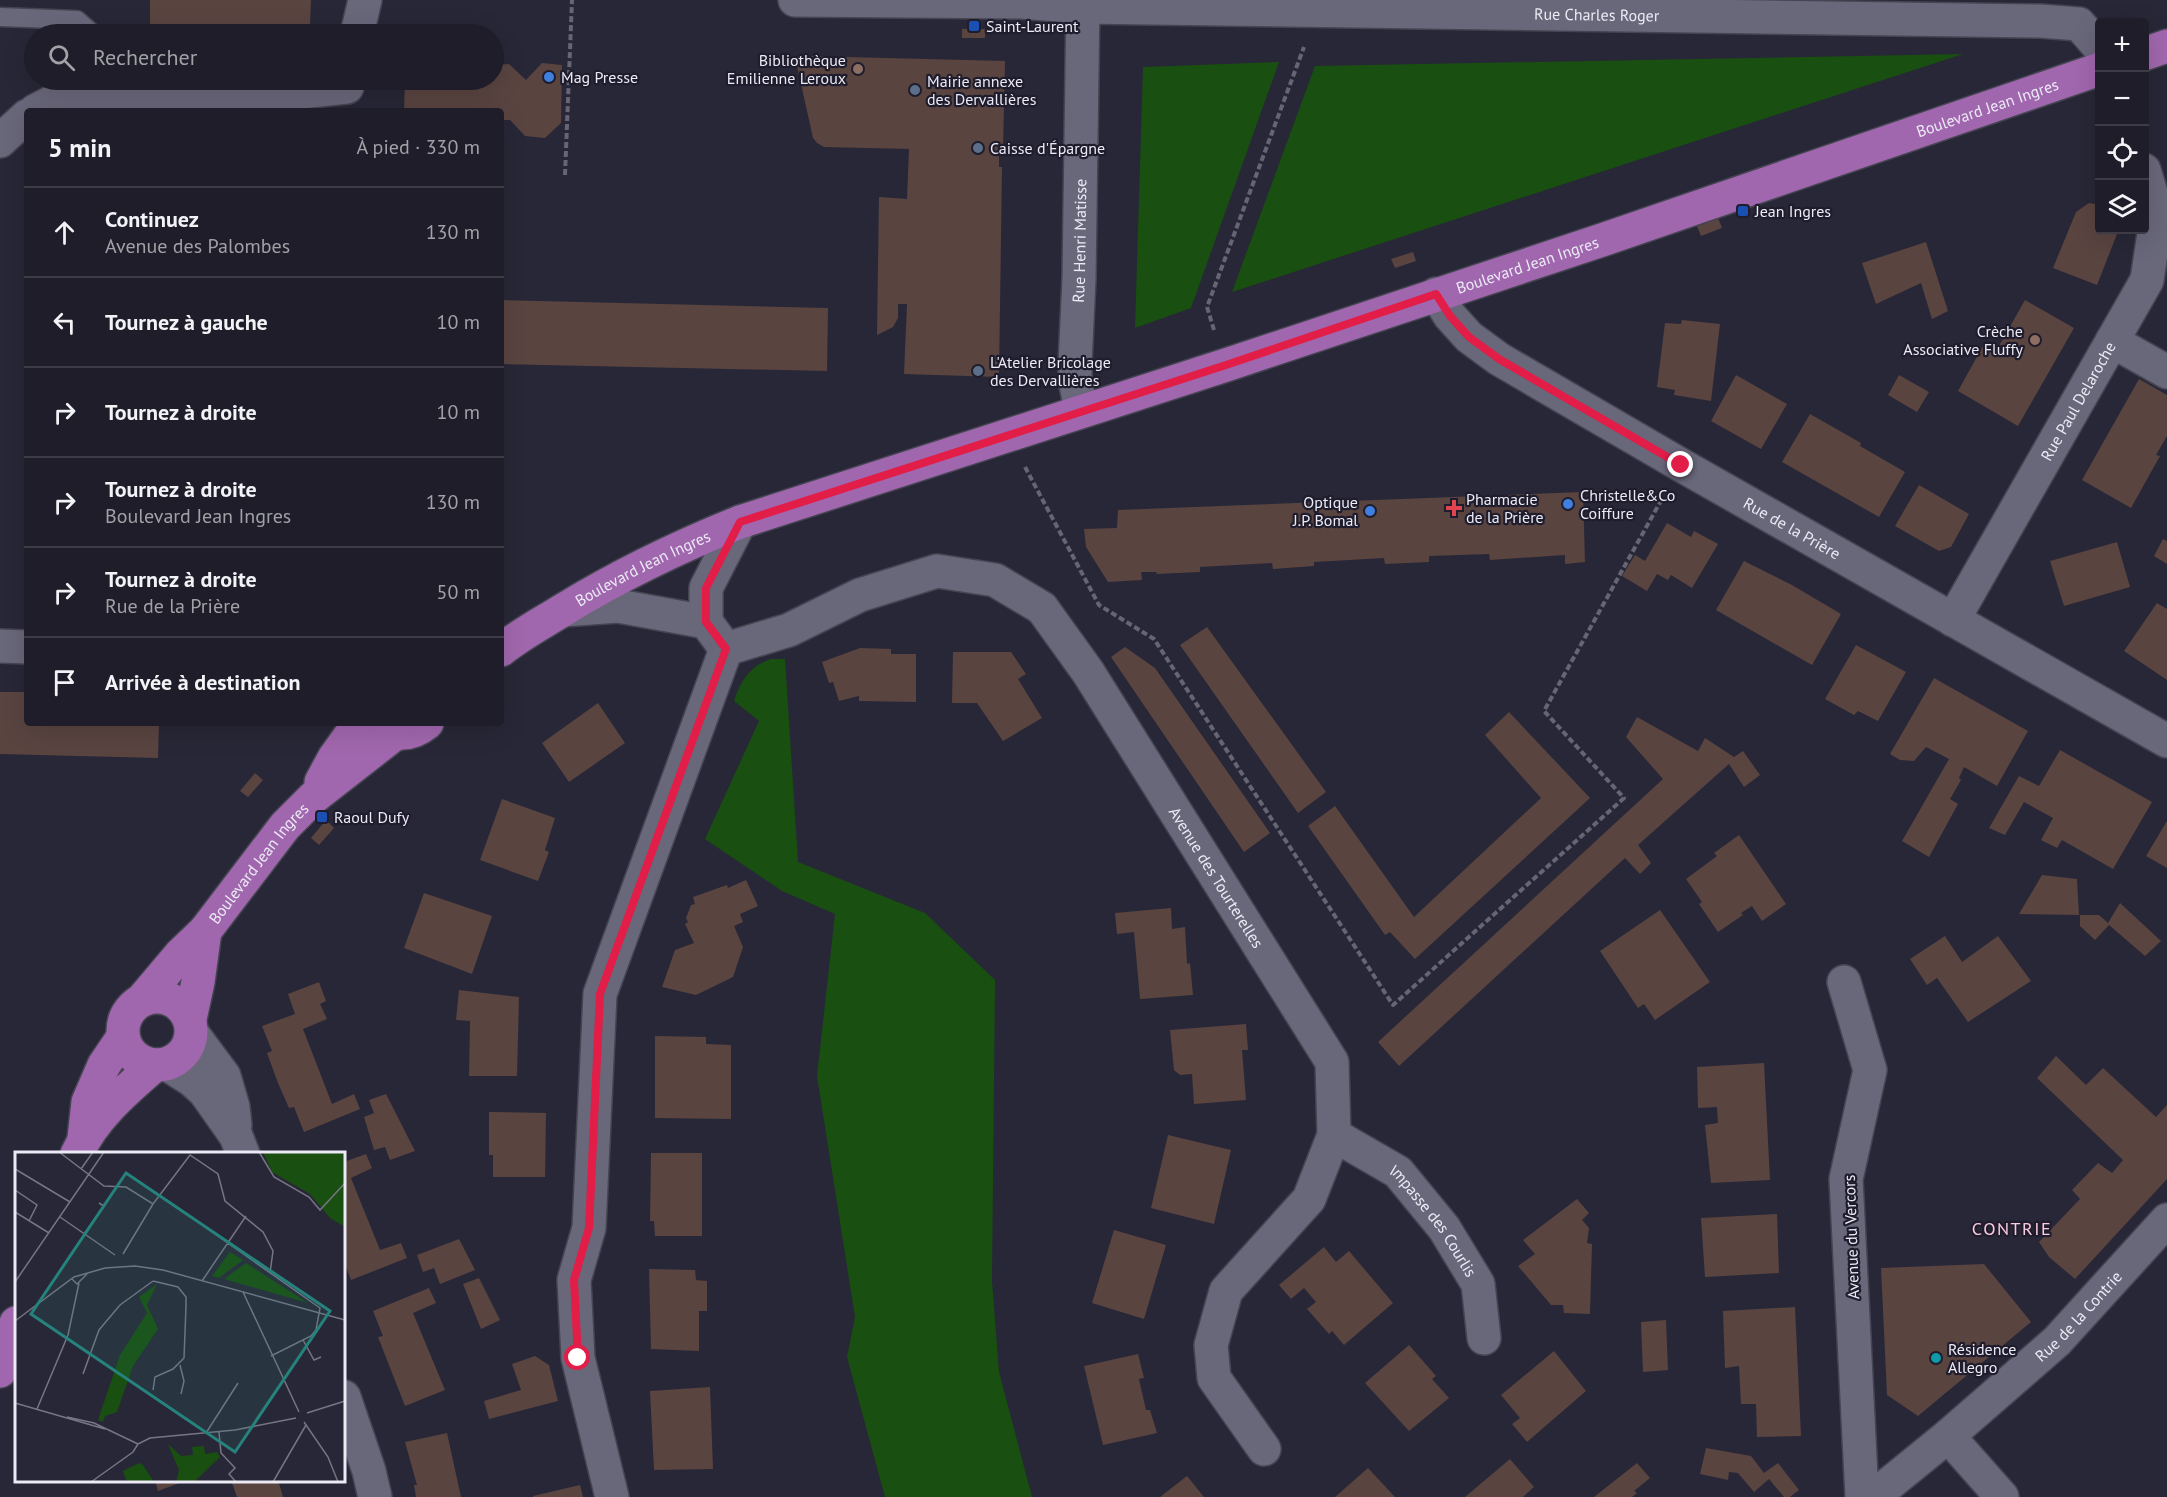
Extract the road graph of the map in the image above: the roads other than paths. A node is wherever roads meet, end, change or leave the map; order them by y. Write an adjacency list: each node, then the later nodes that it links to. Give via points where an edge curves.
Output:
1 (364, 0): 7 (street)
2 (795, 0): 3 (street, Rue Charles Roger)
3 (1083, 3): 4 (street, Rue Charles Roger, via 1318,11); 22 (street, Rue Henri Matisse, via 1074,364)
4 (1539, 7): 8 (street, Rue Charles Roger, via 2040,21 2079,24)
5 (0, 17): 6 (lane, via 77,20)
6 (82, 24)
7 (359, 24)
8 (2095, 42)
9 (2167, 46): 10 (main road)
10 (2149, 53)
11 (2095, 71): 19 (main road, Boulevard Jean Ingres)
12 (90, 90): 15 (street)
13 (133, 90): 14 (street, via 255,97)
14 (353, 93)
15 (41, 108)
16 (24, 119): 17 (street)
17 (0, 141)
18 (2148, 180): 20 (street, Rue Paul Delaroche, via 2157,213 2147,280)
19 (1436, 294): 22 (main road, Boulevard Jean Ingres); 25 (street, Rue de la Prière, via 1469,337 1499,359)
20 (2112, 341): 21 (street); 25 (street, Rue Paul Delaroche)
21 (2167, 372)
22 (1081, 410): 23 (main road, Boulevard Jean Ingres)
23 (740, 522): 24 (main road, Boulevard Jean Ingres, via 643,564); 26 (street, via 706,588)
24 (563, 610): 26 (street, via 618,606); 27 (main road, Boulevard Jean Ingres)
25 (1953, 620): 34 (street, Rue de la Prière)
26 (706, 622): 30 (street)
27 (508, 642)
28 (0, 646): 29 (street)
29 (24, 647)
30 (726, 649): 42 (street, Avenue des Tourterelles, via 789,630 860,595 937,571 995,580 1042,608 1088,672 1332,1062); 53 (street, via 600,994 589,1228 574,1280 578,1358)
31 (357, 726): 35 (main road, Boulevard Jean Ingres, via 334,758)
32 (423, 726): 33 (main road, via 414,732)
33 (387, 728): 35 (main road, Boulevard Jean Ingres)
34 (2167, 741)
35 (314, 797): 36 (main road, Boulevard Jean Ingres, via 285,826)
36 (206, 930): 38 (main road, Boulevard Jean Ingres); 39 (main road, Boulevard Jean Ingres)
37 (1845, 982): 54 (street, Avenue du Vercors, via 1870,1070 1846,1179)
38 (142, 1000): 39 (main road, via 156,996 170,999 183,1007); 40 (main road, via 126,1015)
39 (191, 1026): 41 (main road, via 191,1040 184,1053); 43 (street, via 224,1076)
40 (123, 1036): 41 (main road, via 137,1059); 44 (main road, via 104,1065 88,1102)
41 (161, 1065): 43 (street, via 192,1080 205,1092); 44 (main road, via 130,1086)
42 (1335, 1135): 47 (street, Impasse des Courlis, via 1398,1173 1444,1228 1478,1284); 51 (street, Avenue des Tourterelles, via 1309,1199 1226,1291 1211,1345 1214,1378)
43 (240, 1145)
44 (81, 1146)
45 (2167, 1220): 50 (street, Rue de la Contrie, via 2056,1341)
46 (15, 1326): 48 (main road)
47 (1484, 1338)
48 (0, 1371)
49 (345, 1400): 52 (street)
50 (1948, 1436): 55 (street, Rue de la Contrie); 56 (street)
51 (1264, 1449)
52 (375, 1497)
53 (612, 1497)
54 (1862, 1497)
55 (1873, 1497)
56 (2002, 1497)

